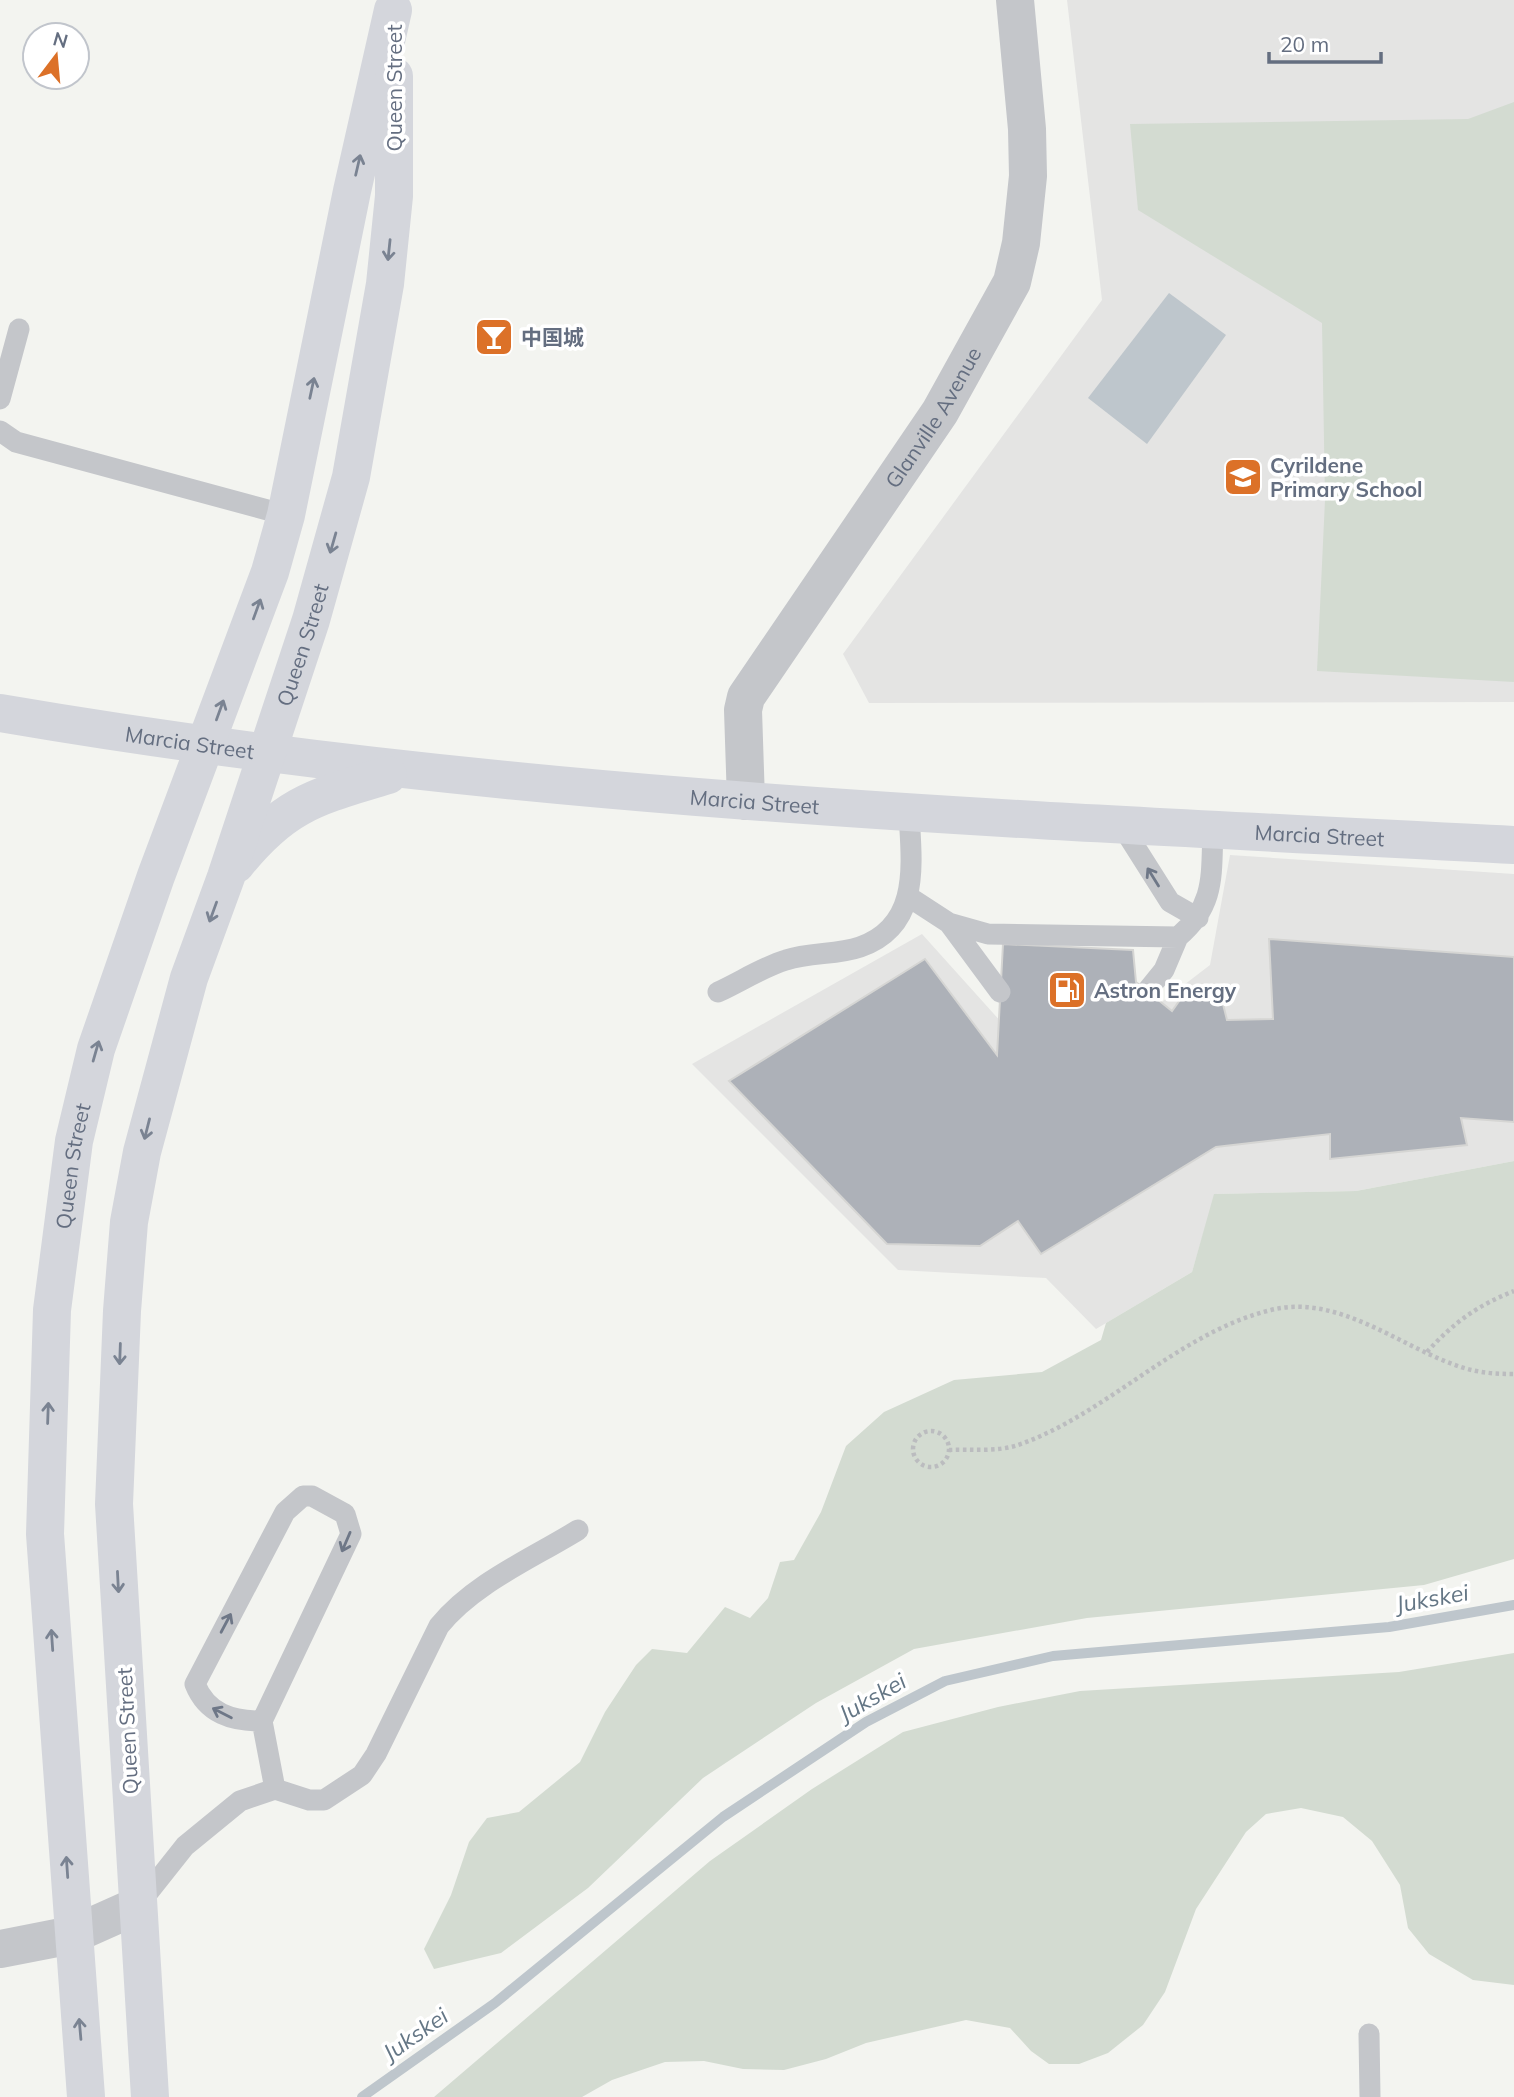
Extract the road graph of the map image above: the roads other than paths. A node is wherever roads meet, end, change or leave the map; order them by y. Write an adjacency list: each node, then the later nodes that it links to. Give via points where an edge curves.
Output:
1 (1015, 0): 11 (street, Glanville Avenue, via 1028,176 1012,282 940,412 746,697)
2 (393, 5): 6 (main road, Queen Street, one-way to 2); 9 (main road, Queen Street, one-way to 9, via 394,196 385,284 351,477 311,620)
3 (19, 329): 4 (lane)
4 (0, 399)
5 (0, 432): 6 (lane, via 16,442)
6 (286, 515): 8 (main road, Queen Street, one-way to 6)
7 (0, 713): 8 (main road, Marcia Street)
8 (206, 747): 9 (main road, Marcia Street); 28 (main road, Queen Street, one-way to 8, via 45,1534 52,1310 74,1141 96,1049)
9 (266, 754): 10 (main road, Marcia Street); 16 (main road, Queen Street)
10 (404, 771): 11 (main road, Marcia Street); 16 (main road, via 317,797 289,812 261,833)
11 (746, 801): 12 (main road, Marcia Street)
12 (909, 814): 13 (main road, Marcia Street); 17 (lane)
13 (1120, 823): 14 (main road, Marcia Street); 18 (lane, one-way to 13, via 1170,902)
14 (1213, 829): 15 (main road, Marcia Street); 18 (lane, via 1210,885)
15 (1514, 845)
16 (226, 877): 27 (main road, Queen Street, one-way to 27, via 188,978 142,1152 129,1222 114,1504)
17 (909, 897): 19 (lane); 21 (lane, via 894,925 859,948 786,960)
18 (1198, 918): 20 (lane)
19 (949, 923): 20 (lane, via 988,934); 22 (lane)
20 (1178, 937): 23 (lane, via 1164,970)
21 (718, 992)
22 (1000, 992)
23 (1147, 992)
24 (578, 1530): 26 (lane, via 479,1589 449,1614 362,1775 324,1800)
25 (262, 1721): 25 (lane, one-way to 25, via 238,1721 216,1713 200,1698 195,1684 285,1512 303,1496 312,1496 345,1514 351,1534); 26 (lane)
26 (275, 1789): 27 (lane, via 240,1801 210,1822)
27 (137, 1906): 28 (street); 32 (main road, Queen Street)
28 (72, 1935): 29 (street); 31 (main road, Queen Street, one-way to 28)
29 (0, 1949)
30 (1369, 2034): 33 (lane)
31 (86, 2097)
32 (150, 2097)
33 (1370, 2097)

